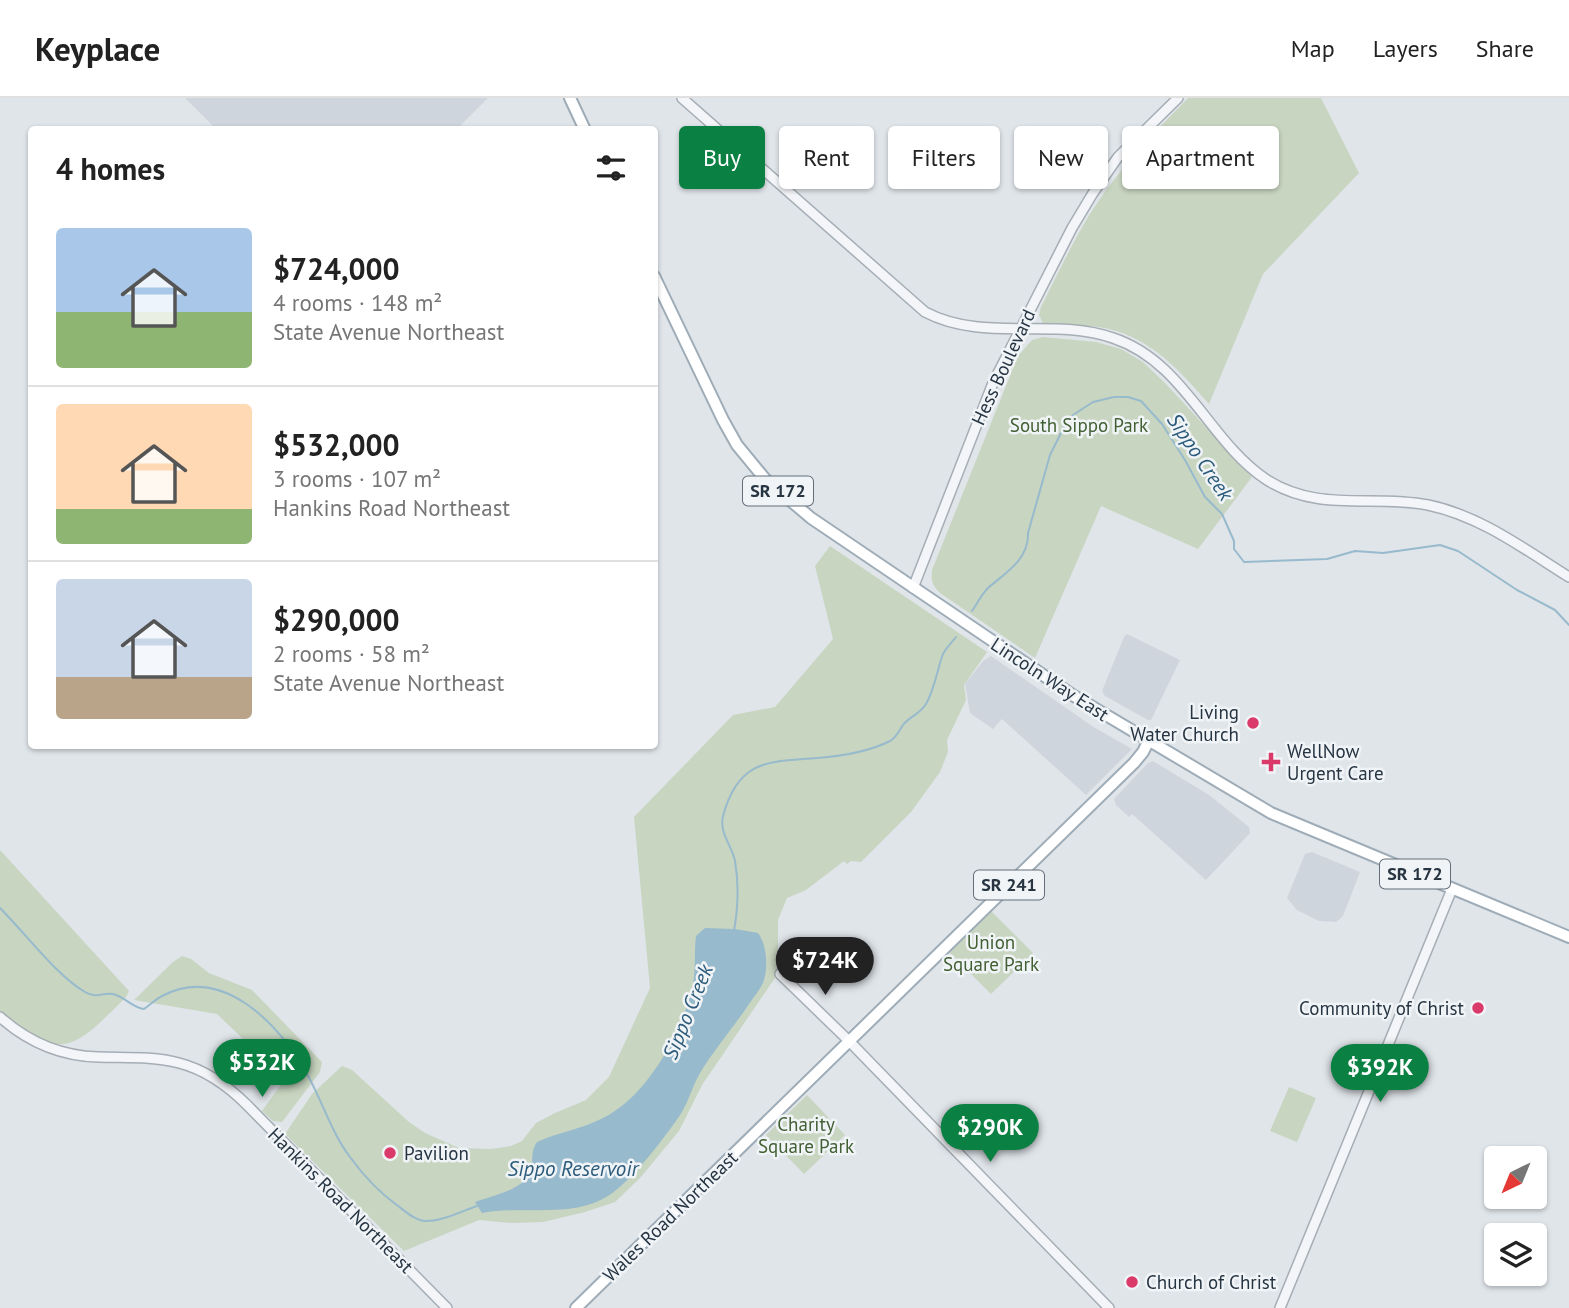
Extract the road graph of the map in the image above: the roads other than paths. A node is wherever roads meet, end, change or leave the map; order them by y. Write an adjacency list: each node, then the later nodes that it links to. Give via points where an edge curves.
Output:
1 (570, 98): 4 (main road)
2 (682, 98): 6 (street, via 918,307 964,326)
3 (1178, 98): 6 (street, Hess Boulevard, via 1118,157 1083,209)
4 (583, 126)
5 (658, 284): 8 (main road, Lincoln Way East / SR 172, via 723,420 747,458 790,502)
6 (1020, 329): 7 (street, via 1097,334 1140,350 1184,388 1242,460 1285,489 1325,500 1435,507 1498,532); 8 (street, Hess Boulevard, via 983,404)
7 (1569, 577)
8 (914, 588): 9 (main road, Lincoln Way East / SR 172, via 1074,696)
9 (1149, 740): 10 (main road, Lincoln Way East / SR 172, via 1271,813); 14 (main road, Wales Road Northeast / SR 241, via 1134,763)
10 (1452, 890): 11 (main road, Lincoln Way East / SR 172); 18 (street)
11 (1569, 937)
12 (780, 974): 14 (street)
13 (0, 1017): 15 (street, Hankins Road Northeast, via 53,1050 83,1056 162,1059 221,1083)
14 (849, 1041): 16 (main road, Wales Road Northeast / SR 241); 17 (street)
15 (447, 1308)
16 (576, 1308)
17 (1109, 1308)
18 (1280, 1308)

